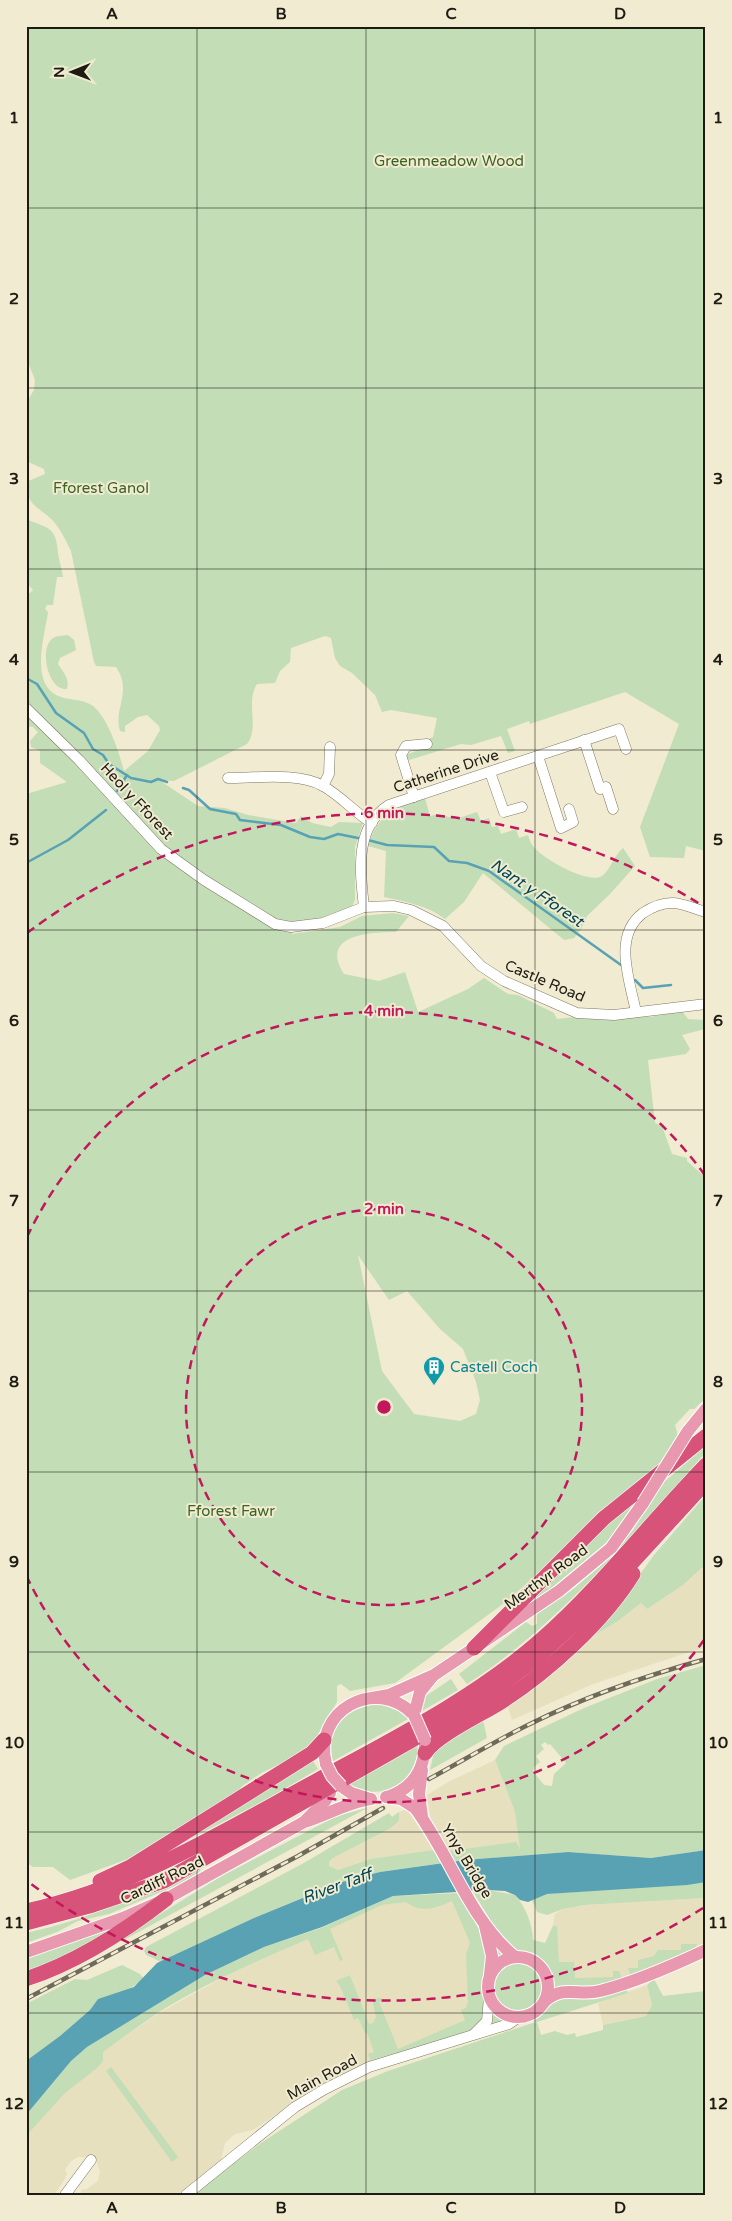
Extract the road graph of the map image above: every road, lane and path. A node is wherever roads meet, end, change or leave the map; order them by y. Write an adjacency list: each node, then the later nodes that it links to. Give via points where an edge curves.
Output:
1 (26, 708): 17 (street, Heol y Fforest, via 161,849 262,918)
2 (584, 740): 5 (street, Catherine Drive, via 619,729); 6 (street, Catherine Drive); 13 (street, via 600,789 606,787)
3 (427, 744): 10 (street, via 406,746 401,755)
4 (330, 747): 9 (street, via 329,774)
5 (626, 749)
6 (538, 756): 7 (street, Catherine Drive); 12 (street, via 561,828 573,822)
7 (490, 772): 10 (street, Catherine Drive); 11 (street, via 504,812)
8 (228, 778): 9 (street, via 277,777)
9 (323, 786): 14 (street)
10 (414, 797): 14 (street, Catherine Drive, via 383,810)
11 (522, 807)
12 (569, 809)
13 (613, 809)
14 (372, 823): 15 (street, Catherine Drive, via 360,861)
15 (364, 907): 17 (street, Castle Road, via 323,924); 19 (street, Castle Road, via 394,906 419,914 453,934 491,973 577,1013)
16 (706, 912): 19 (street, via 674,903 664,904 647,911 632,924 627,935 625,958)
17 (290, 927)
18 (706, 1004): 19 (street, Castle Road)
19 (636, 1012)
20 (706, 1410): 25 (main road, Merthyr Road, bridge, via 688,1431 626,1530 597,1562)
21 (706, 1436): 25 (highway, via 604,1518)
22 (706, 1465): 37 (highway, via 574,1609 487,1681 388,1741 161,1865)
23 (706, 1482): 24 (highway)
24 (658, 1535): 30 (highway, via 624,1586 566,1651 506,1699); 40 (highway, via 557,1640 490,1694 164,1881)
25 (474, 1648): 26 (main road, Merthyr Road)
26 (434, 1675): 27 (main road, Merthyr Road, via 389,1695); 28 (main road, Merthyr Road, via 420,1692)
27 (372, 1698): 28 (main road, via 393,1701); 29 (main road, via 356,1701 342,1710 332,1721)
28 (414, 1715): 30 (main road, bridge, via 420,1726)
29 (324, 1740): 31 (main road, bridge); 37 (highway, via 316,1750)
30 (424, 1751): 32 (main road, via 416,1778); 34 (main road, Ynys Bridge, via 419,1794)
31 (335, 1789): 33 (main road); 35 (main road, Cardiff Road)
32 (386, 1797): 33 (main road); 34 (main road, Ynys Bridge, via 410,1804)
33 (371, 1799): 35 (main road, Cardiff Road)
34 (422, 1818): 39 (main road, Ynys Bridge)
35 (304, 1822): 36 (main road, Cardiff Road)
36 (166, 1899): 42 (main road, Cardiff Road); 46 (highway, via 118,1933 56,1968)
37 (72, 1900): 38 (highway)
38 (26, 1911)
39 (484, 1922): 43 (main road, Ynys Bridge); 44 (main road, Ynys Bridge, via 492,1956)
40 (26, 1923)
41 (706, 1950): 47 (main road, via 678,1964)
42 (26, 1952)
43 (515, 1957): 44 (main road, via 498,1964); 45 (main road, via 532,1960)
44 (490, 1975): 48 (main road)
45 (546, 1975): 47 (main road, via 556,1982 580,1987); 49 (main road, via 548,1985)
46 (26, 1979)
47 (619, 1985): 49 (main road, via 589,1993 560,1991)
48 (489, 1997): 50 (main road, via 499,2011); 51 (street, Main Road, via 487,2021)
49 (544, 2001): 50 (main road, via 536,2011)
50 (519, 2017): 51 (street, Main Road, via 509,2024)
51 (467, 2038): 54 (street, Main Road, via 375,2065 325,2089 295,2107)
52 (91, 2160): 53 (street)
53 (65, 2195)
54 (186, 2195)

